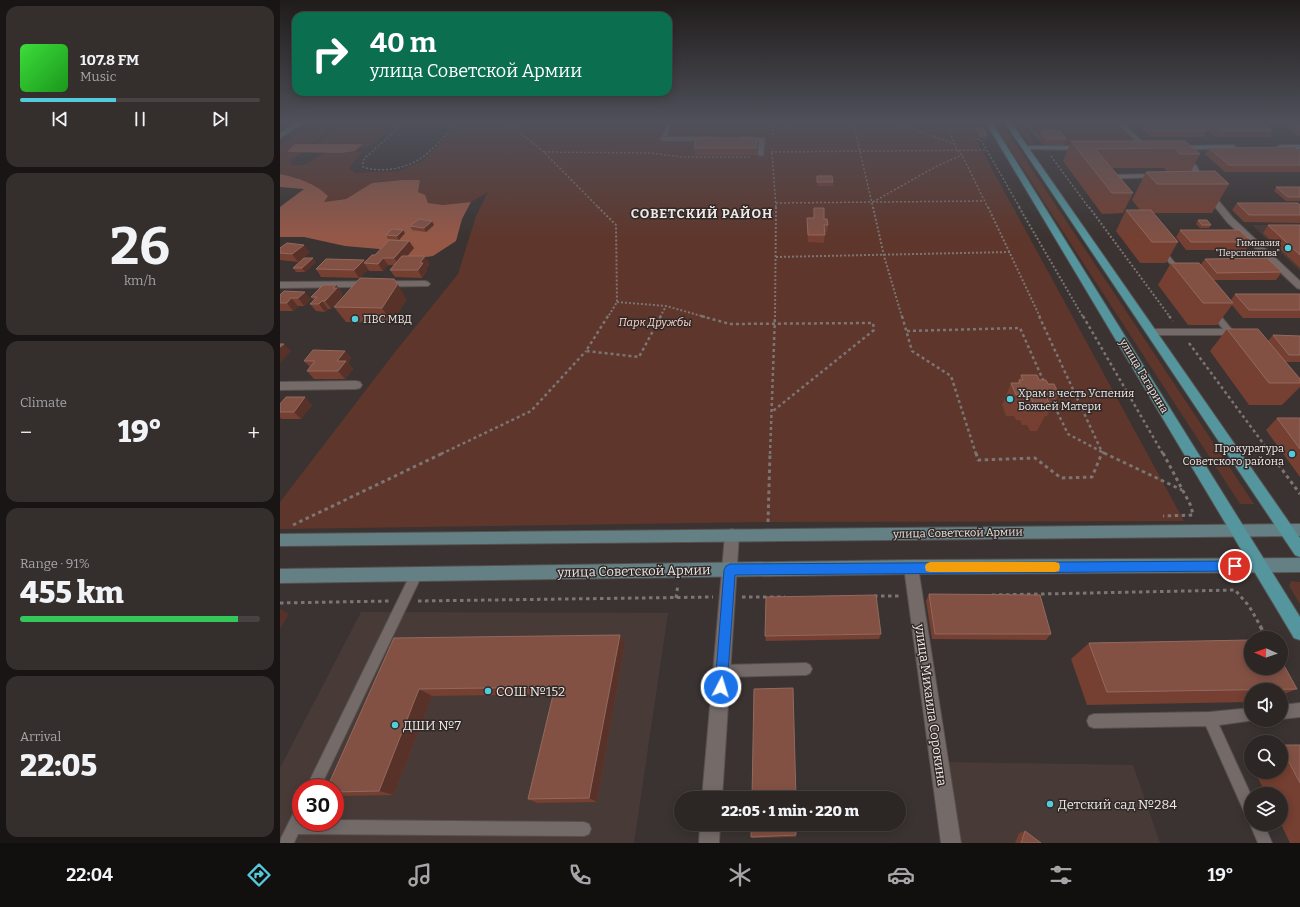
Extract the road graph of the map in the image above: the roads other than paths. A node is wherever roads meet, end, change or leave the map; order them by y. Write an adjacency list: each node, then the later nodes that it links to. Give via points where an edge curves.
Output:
1 (1012, 160): 17 (main road, улица Гагарина)
2 (1035, 160): 12 (main road)
3 (1186, 160): 10 (street, via 1194,168 1192,176 1199,182 1204,193)
4 (1166, 176): 5 (lane, via 1103,177)
5 (1107, 182)
6 (1154, 242): 7 (lane)
7 (1184, 278)
8 (426, 284): 9 (street)
9 (280, 285)
10 (1300, 286)
11 (1208, 308): 13 (lane)
12 (1153, 332): 13 (lane); 18 (main road)
13 (1228, 332): 14 (lane)
14 (1238, 344)
15 (356, 385): 16 (street)
16 (280, 386)
17 (1237, 530): 18 (main road, улица Советской Армии); 19 (main road, улица Советской Армии); 22 (main road, улица Гагарина)
18 (1293, 530): 21 (main road)
19 (732, 536): 20 (main road, улица Советской Армии); 25 (street)
20 (280, 540)
21 (1300, 550)
22 (1259, 565): 23 (main road, улица Советской Армии); 24 (main road, улица Советской Армии); 28 (main road, улица Гагарина)
23 (1300, 565)
24 (911, 567): 25 (main road, улица Советской Армии); 46 (street, улица Михаила Сорокина)
25 (730, 570): 26 (main road, улица Советской Армии); 30 (street)
26 (416, 574): 27 (main road, улица Советской Армии); 36 (lane)
27 (280, 576)
28 (1300, 632)
29 (806, 669): 30 (lane)
30 (722, 671): 37 (street)
31 (1300, 710): 32 (lane)
32 (1288, 711)
33 (1244, 716): 34 (lane)
34 (1210, 719): 35 (lane); 38 (lane)
35 (1094, 721)
36 (317, 779)
37 (713, 791)
38 (1244, 795)
39 (344, 827): 40 (lane)
40 (584, 829)
41 (292, 831): 44 (lane)
42 (710, 831): 45 (street)
43 (1260, 831): 47 (lane)
44 (286, 843)
45 (709, 843)
46 (951, 843)
47 (1265, 843)

